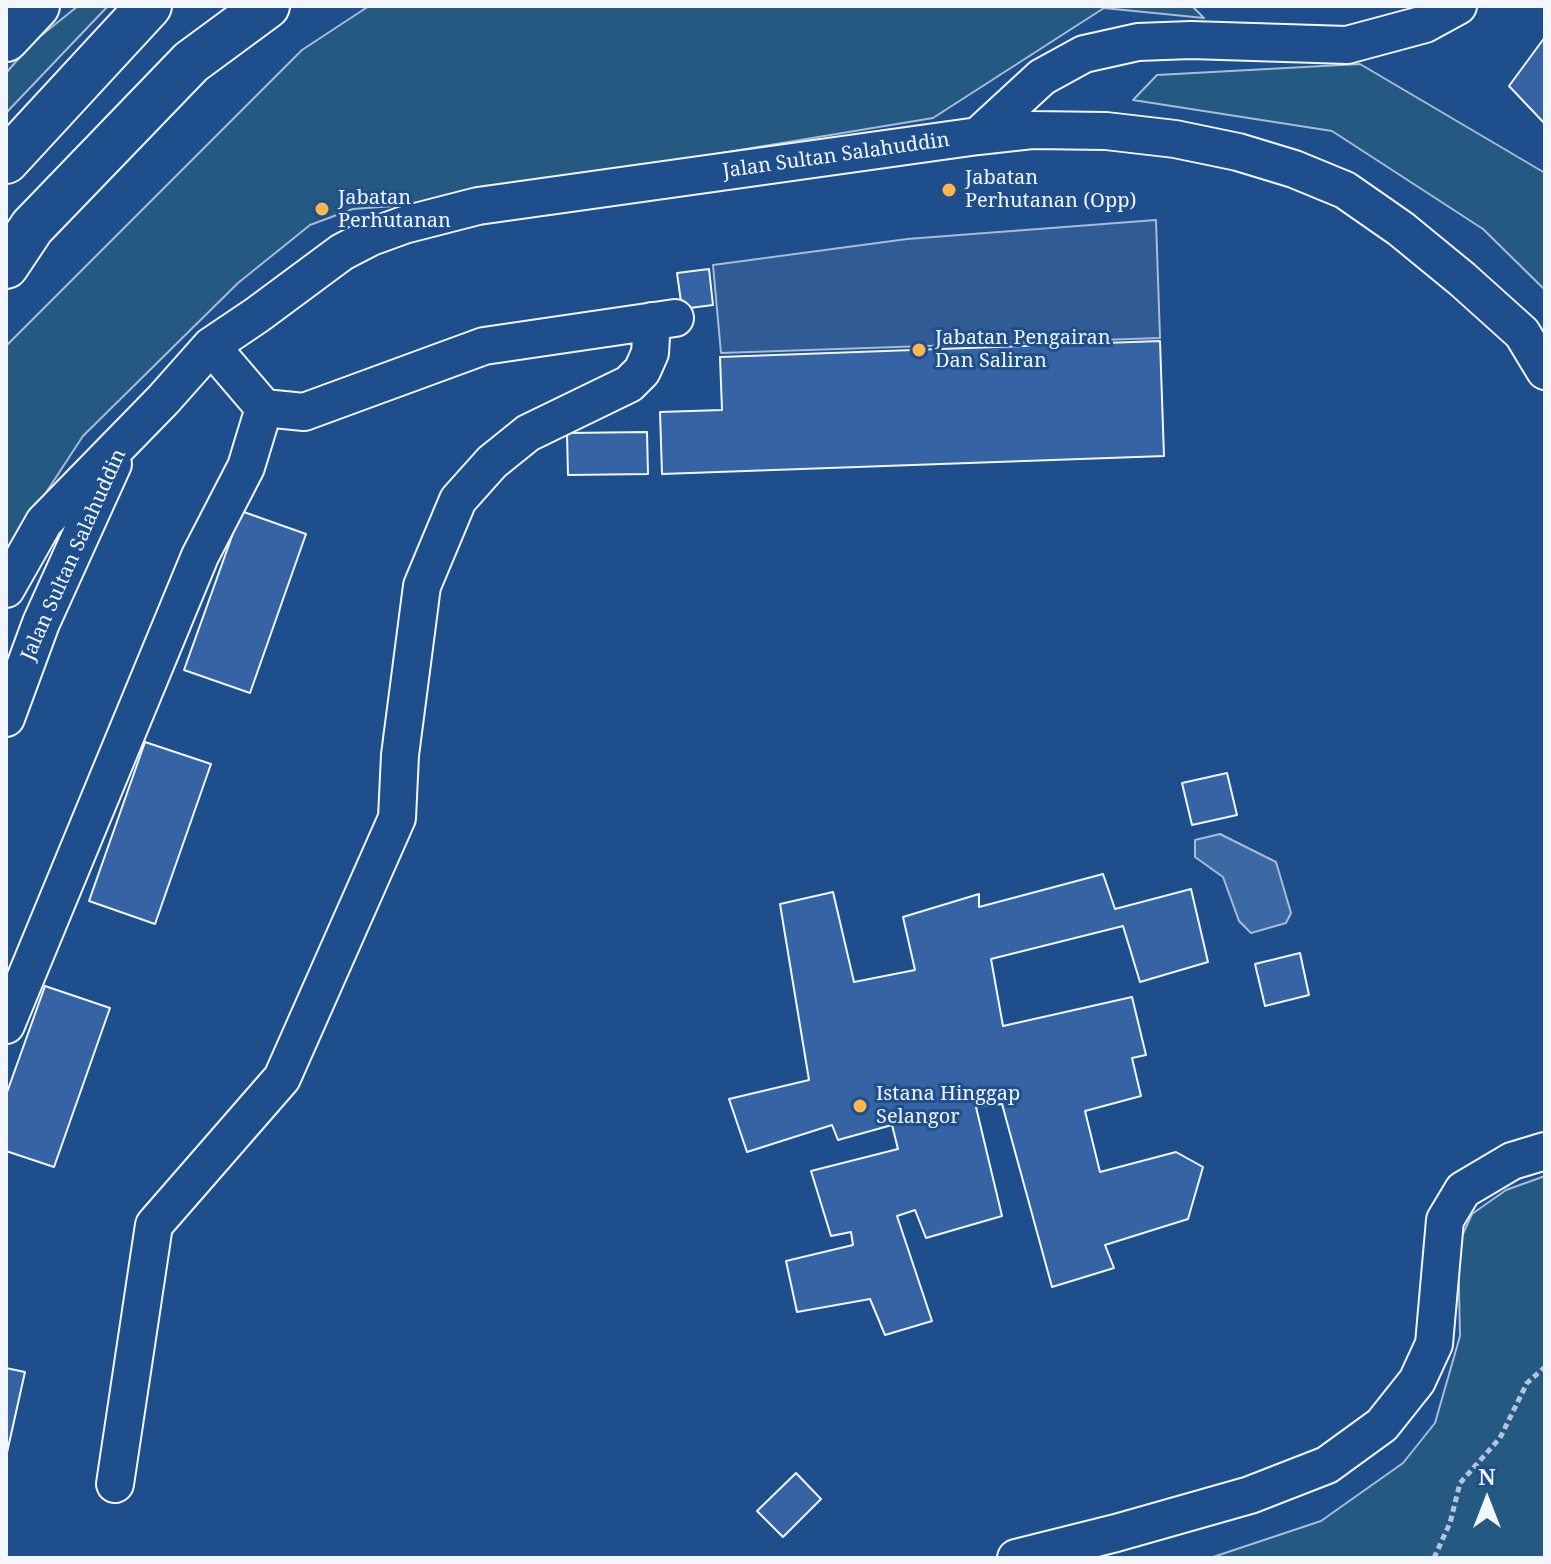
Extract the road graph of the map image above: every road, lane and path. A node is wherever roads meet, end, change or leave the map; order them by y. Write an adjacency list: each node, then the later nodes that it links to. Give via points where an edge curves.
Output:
1 (37, 6): 5 (main road)
2 (149, 6): 7 (main road)
3 (267, 6): 8 (main road, via 191,62 32,227)
4 (1458, 6): 6 (street, via 1425,24 1347,45 1191,40 1138,42 1084,54 1042,77)
5 (6, 39)
6 (978, 136): 9 (street, Jalan Sultan Salahuddin, via 478,206 415,222 342,252); 10 (street, Jalan Sultan Salahuddin, via 1032,130 1175,139 1238,152 1345,190 1401,229 1522,333)
7 (6, 161)
8 (6, 266)
9 (211, 346): 11 (street); 12 (street, Jalan Sultan Salahuddin)
10 (1545, 371)
11 (264, 408): 15 (street, via 246,467 200,556); 18 (street, via 304,412 329,405 484,346 664,319 642,371 629,384 528,433 458,500 422,586 397,818 282,1078 154,1225)
12 (125, 437): 13 (street, Jalan Sultan Salahuddin, via 44,522); 14 (street, Jalan Sultan Salahuddin, via 41,623)
13 (6, 589)
14 (6, 718)
15 (6, 1025)
16 (1545, 1151): 19 (street, via 1512,1161 1463,1190 1445,1220 1434,1344 1417,1381 1382,1425 1327,1465 1250,1495)
17 (1545, 1367): 20 (path, via 1527,1383 1500,1438 1460,1483)
18 (115, 1484)
19 (1016, 1558)
20 (1434, 1558)

